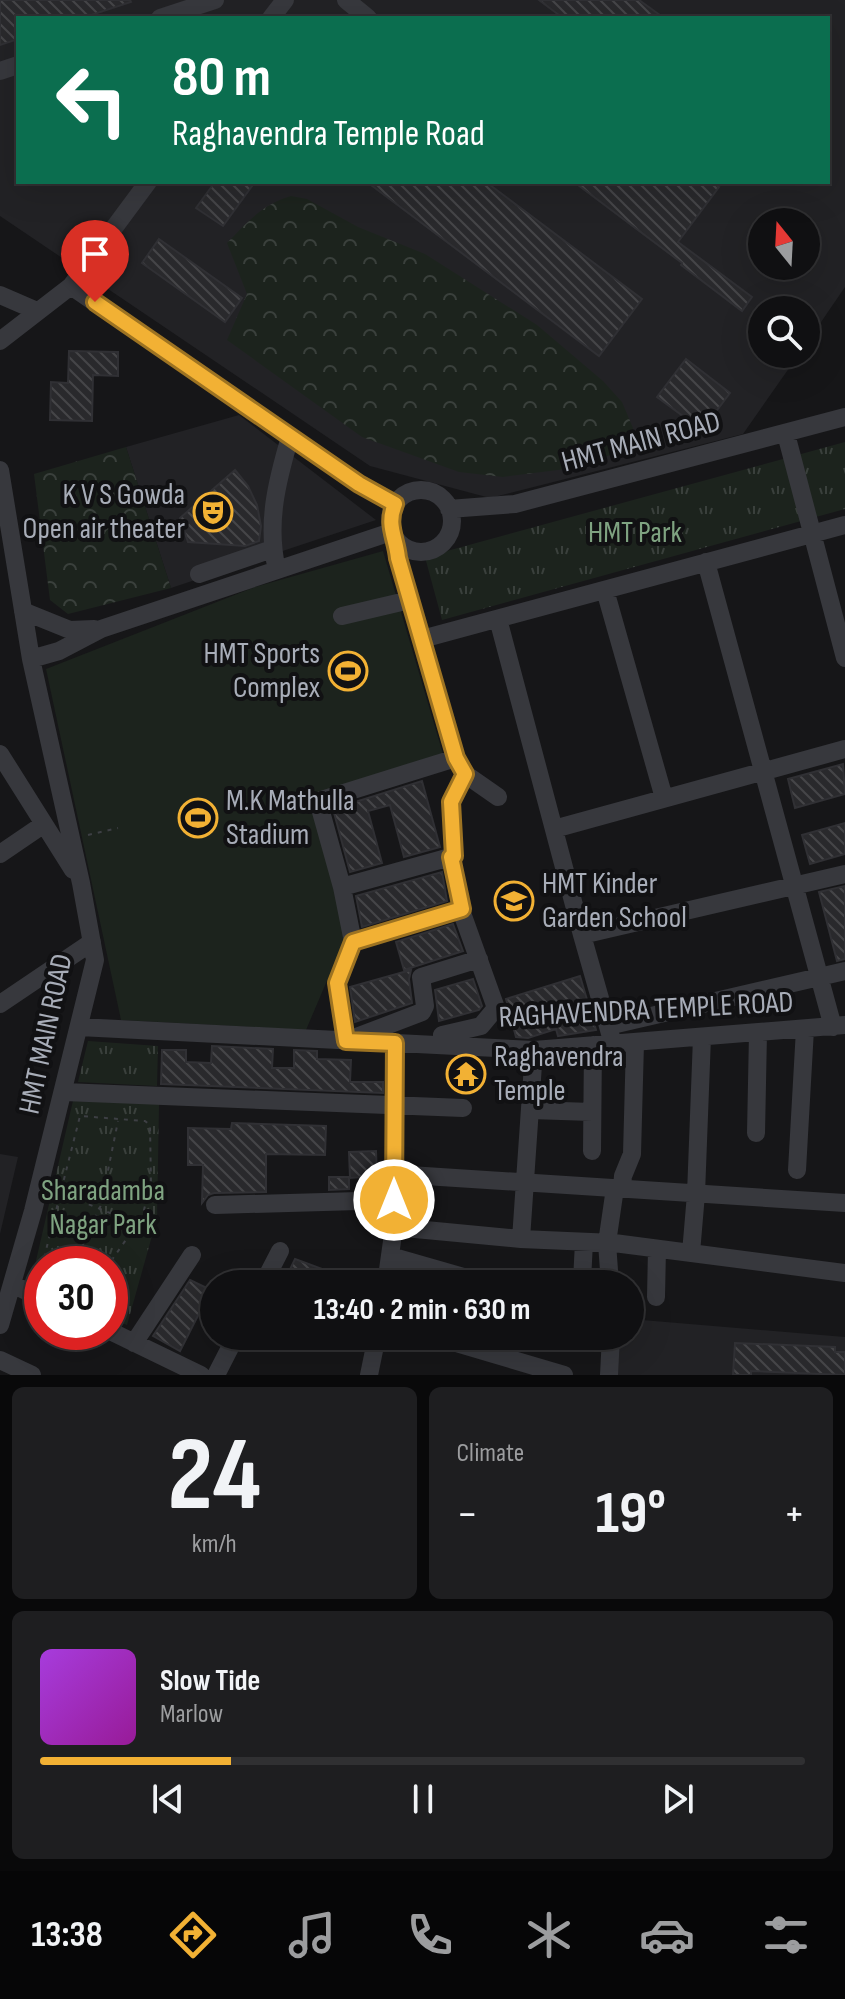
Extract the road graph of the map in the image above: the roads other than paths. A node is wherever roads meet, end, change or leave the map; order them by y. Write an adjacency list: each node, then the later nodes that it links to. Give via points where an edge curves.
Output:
1 (215, 0): 4 (street)
2 (285, 0): 5 (street)
3 (346, 0): 6 (street)
4 (166, 16)
5 (273, 16)
6 (366, 16)
7 (147, 184): 8 (street)
8 (71, 286): 10 (street); 14 (street)
9 (0, 295): 10 (street)
10 (37, 311): 11 (street)
11 (0, 341)
12 (845, 417): 13 (street, HMT MAIN ROAD)
13 (786, 434): 17 (street, HMT MAIN ROAD, via 515,504); 19 (street)
14 (290, 437): 16 (street); 21 (street, via 276,486)
15 (0, 470): 27 (street, HMT MAIN ROAD)
16 (395, 504): 17 (street, via 407,493 429,491); 20 (street, via 390,514)
17 (449, 509): 20 (street, via 451,532 437,548 415,552)
18 (845, 525): 19 (street)
19 (812, 534): 22 (street); 32 (street)
20 (394, 537): 23 (street); 26 (street)
21 (272, 549): 23 (street); 24 (street)
22 (706, 562): 25 (street); 37 (street)
23 (277, 570): 30 (street)
24 (199, 574)
25 (605, 590): 29 (street); 39 (street)
26 (410, 600): 28 (street); 31 (street)
27 (23, 611): 30 (street, via 70,630); 33 (street, HMT MAIN ROAD)
28 (342, 616)
29 (498, 619): 31 (street); 41 (street)
30 (101, 629): 33 (street)
31 (422, 639): 36 (street)
32 (845, 658)
33 (31, 659): 45 (street, HMT MAIN ROAD)
34 (845, 749): 37 (street)
35 (0, 755): 40 (street)
36 (460, 766): 38 (street); 43 (street, via 451,802); 46 (street, via 318,801)
37 (763, 771): 39 (street); 47 (street)
38 (498, 797)
39 (664, 798): 41 (street)
40 (44, 824): 42 (street); 45 (street)
41 (554, 829): 49 (street)
42 (0, 854)
43 (451, 857): 46 (street); 48 (street)
44 (845, 874): 47 (street)
45 (81, 883): 50 (street, HMT MAIN ROAD)
46 (342, 887): 51 (street)
47 (794, 887): 49 (street); 54 (street)
48 (462, 909): 51 (street); 52 (street)
49 (582, 935): 61 (street)
50 (92, 942): 55 (street); 56 (street, HMT MAIN ROAD, via 95,960)
51 (353, 942): 63 (street, via 337,983)
52 (479, 959): 60 (street, via 496,1008 481,1026); 63 (street, via 421,977 422,1012)
53 (845, 971): 54 (street)
54 (820, 978): 57 (street); 61 (street)
55 (0, 1004)
56 (79, 1027): 63 (street, RAGHAVENDRA TEMPLE ROAD); 68 (street, HMT MAIN ROAD)
57 (841, 1027): 58 (street, RAGHAVENDRA TEMPLE ROAD)
58 (805, 1029): 59 (street, RAGHAVENDRA TEMPLE ROAD); 75 (street)
59 (758, 1033): 62 (street, RAGHAVENDRA TEMPLE ROAD); 73 (street)
60 (442, 1035)
61 (611, 1035): 65 (street, RAGHAVENDRA TEMPLE ROAD); 66 (street, RAGHAVENDRA TEMPLE ROAD)
62 (702, 1037): 65 (street, RAGHAVENDRA TEMPLE ROAD); 79 (street)
63 (346, 1041): 64 (street, RAGHAVENDRA TEMPLE ROAD)
64 (395, 1043): 67 (street, RAGHAVENDRA TEMPLE ROAD); 69 (street)
65 (635, 1043): 78 (street, via 632,1154)
66 (593, 1045): 67 (street, RAGHAVENDRA TEMPLE ROAD); 72 (street)
67 (534, 1050): 71 (street)
68 (64, 1092): 69 (street); 98 (street, HMT MAIN ROAD)
69 (396, 1105): 70 (street); 76 (street)
70 (463, 1108)
71 (531, 1110): 72 (street); 77 (street)
72 (592, 1112): 74 (street)
73 (756, 1133)
74 (592, 1151)
75 (797, 1170)
76 (394, 1174): 77 (street); 80 (street)
77 (526, 1182): 78 (street); 84 (street)
78 (619, 1188): 79 (street); 86 (street)
79 (696, 1194): 81 (street); 89 (street)
80 (394, 1200): 82 (street); 83 (street)
81 (845, 1203)
82 (215, 1205)
83 (394, 1227): 84 (street); 91 (street)
84 (521, 1239): 85 (street)
85 (584, 1242): 86 (street); 95 (street)
86 (607, 1243): 87 (street); 96 (street)
87 (657, 1249): 89 (street); 100 (street)
88 (280, 1251): 92 (street)
89 (691, 1253): 97 (street)
90 (192, 1255): 103 (street)
91 (390, 1256): 93 (street); 94 (street)
92 (270, 1270)
93 (388, 1270)
94 (439, 1270)
95 (583, 1270)
96 (609, 1270)
97 (845, 1273)
98 (12, 1284): 99 (street); 101 (street, HMT MAIN ROAD)
99 (24, 1290)
100 (656, 1297)
101 (0, 1325)
102 (128, 1340): 103 (street)
103 (134, 1343): 110 (street)
104 (229, 1350): 111 (street)
105 (374, 1350): 112 (street)
106 (480, 1350): 113 (street)
107 (610, 1350): 114 (street)
108 (0, 1360): 109 (street)
109 (32, 1375)
110 (201, 1375)
111 (216, 1375)
112 (369, 1375)
113 (564, 1375)
114 (609, 1375)

